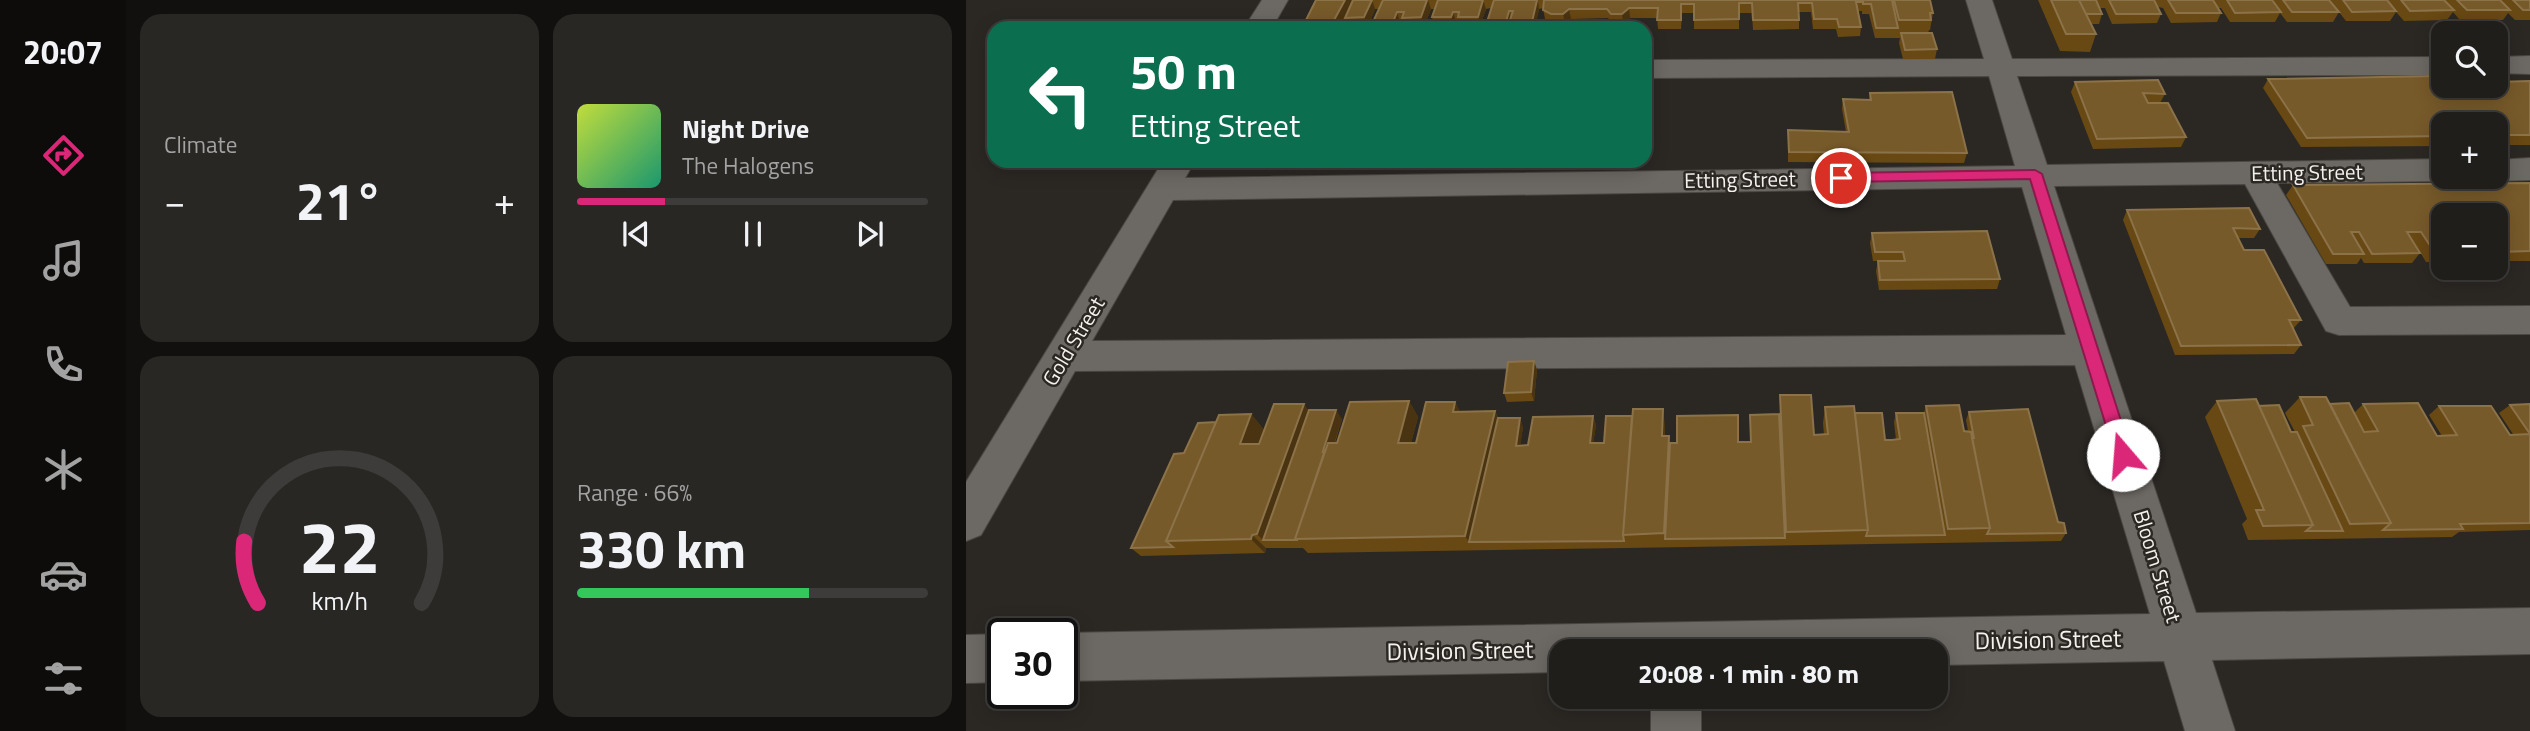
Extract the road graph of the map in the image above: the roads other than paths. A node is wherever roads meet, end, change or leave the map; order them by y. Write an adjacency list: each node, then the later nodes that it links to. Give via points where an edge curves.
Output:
1 (1275, 0): 3 (street)
2 (1979, 0): 7 (street, Bloom Street)
3 (1262, 21)
4 (2508, 65): 5 (street)
5 (2530, 65)
6 (2431, 66): 7 (street)
7 (2001, 68): 8 (street); 13 (street, Bloom Street)
8 (1652, 69)
9 (2530, 169): 11 (street)
10 (2431, 170): 12 (street, Etting Street)
11 (2508, 170)
12 (2255, 172): 13 (street, Etting Street); 15 (street, via 2339,321)
13 (2035, 174): 14 (street, Etting Street); 16 (street, Bloom Street)
14 (1171, 175): 17 (street, Gold Street)
15 (2530, 320)
16 (2091, 350): 17 (street); 20 (street, Bloom Street)
17 (1064, 356): 18 (street, Gold Street)
18 (966, 522)
19 (2529, 633): 20 (street, Division Street)
20 (2180, 637): 21 (street, Division Street); 28 (street, Bloom Street)
21 (1948, 642)
22 (1549, 650): 23 (street, Division Street)
23 (1078, 657)
24 (987, 658): 25 (street)
25 (966, 659)
26 (1676, 709): 27 (street)
27 (1676, 731)
28 (2210, 731)

